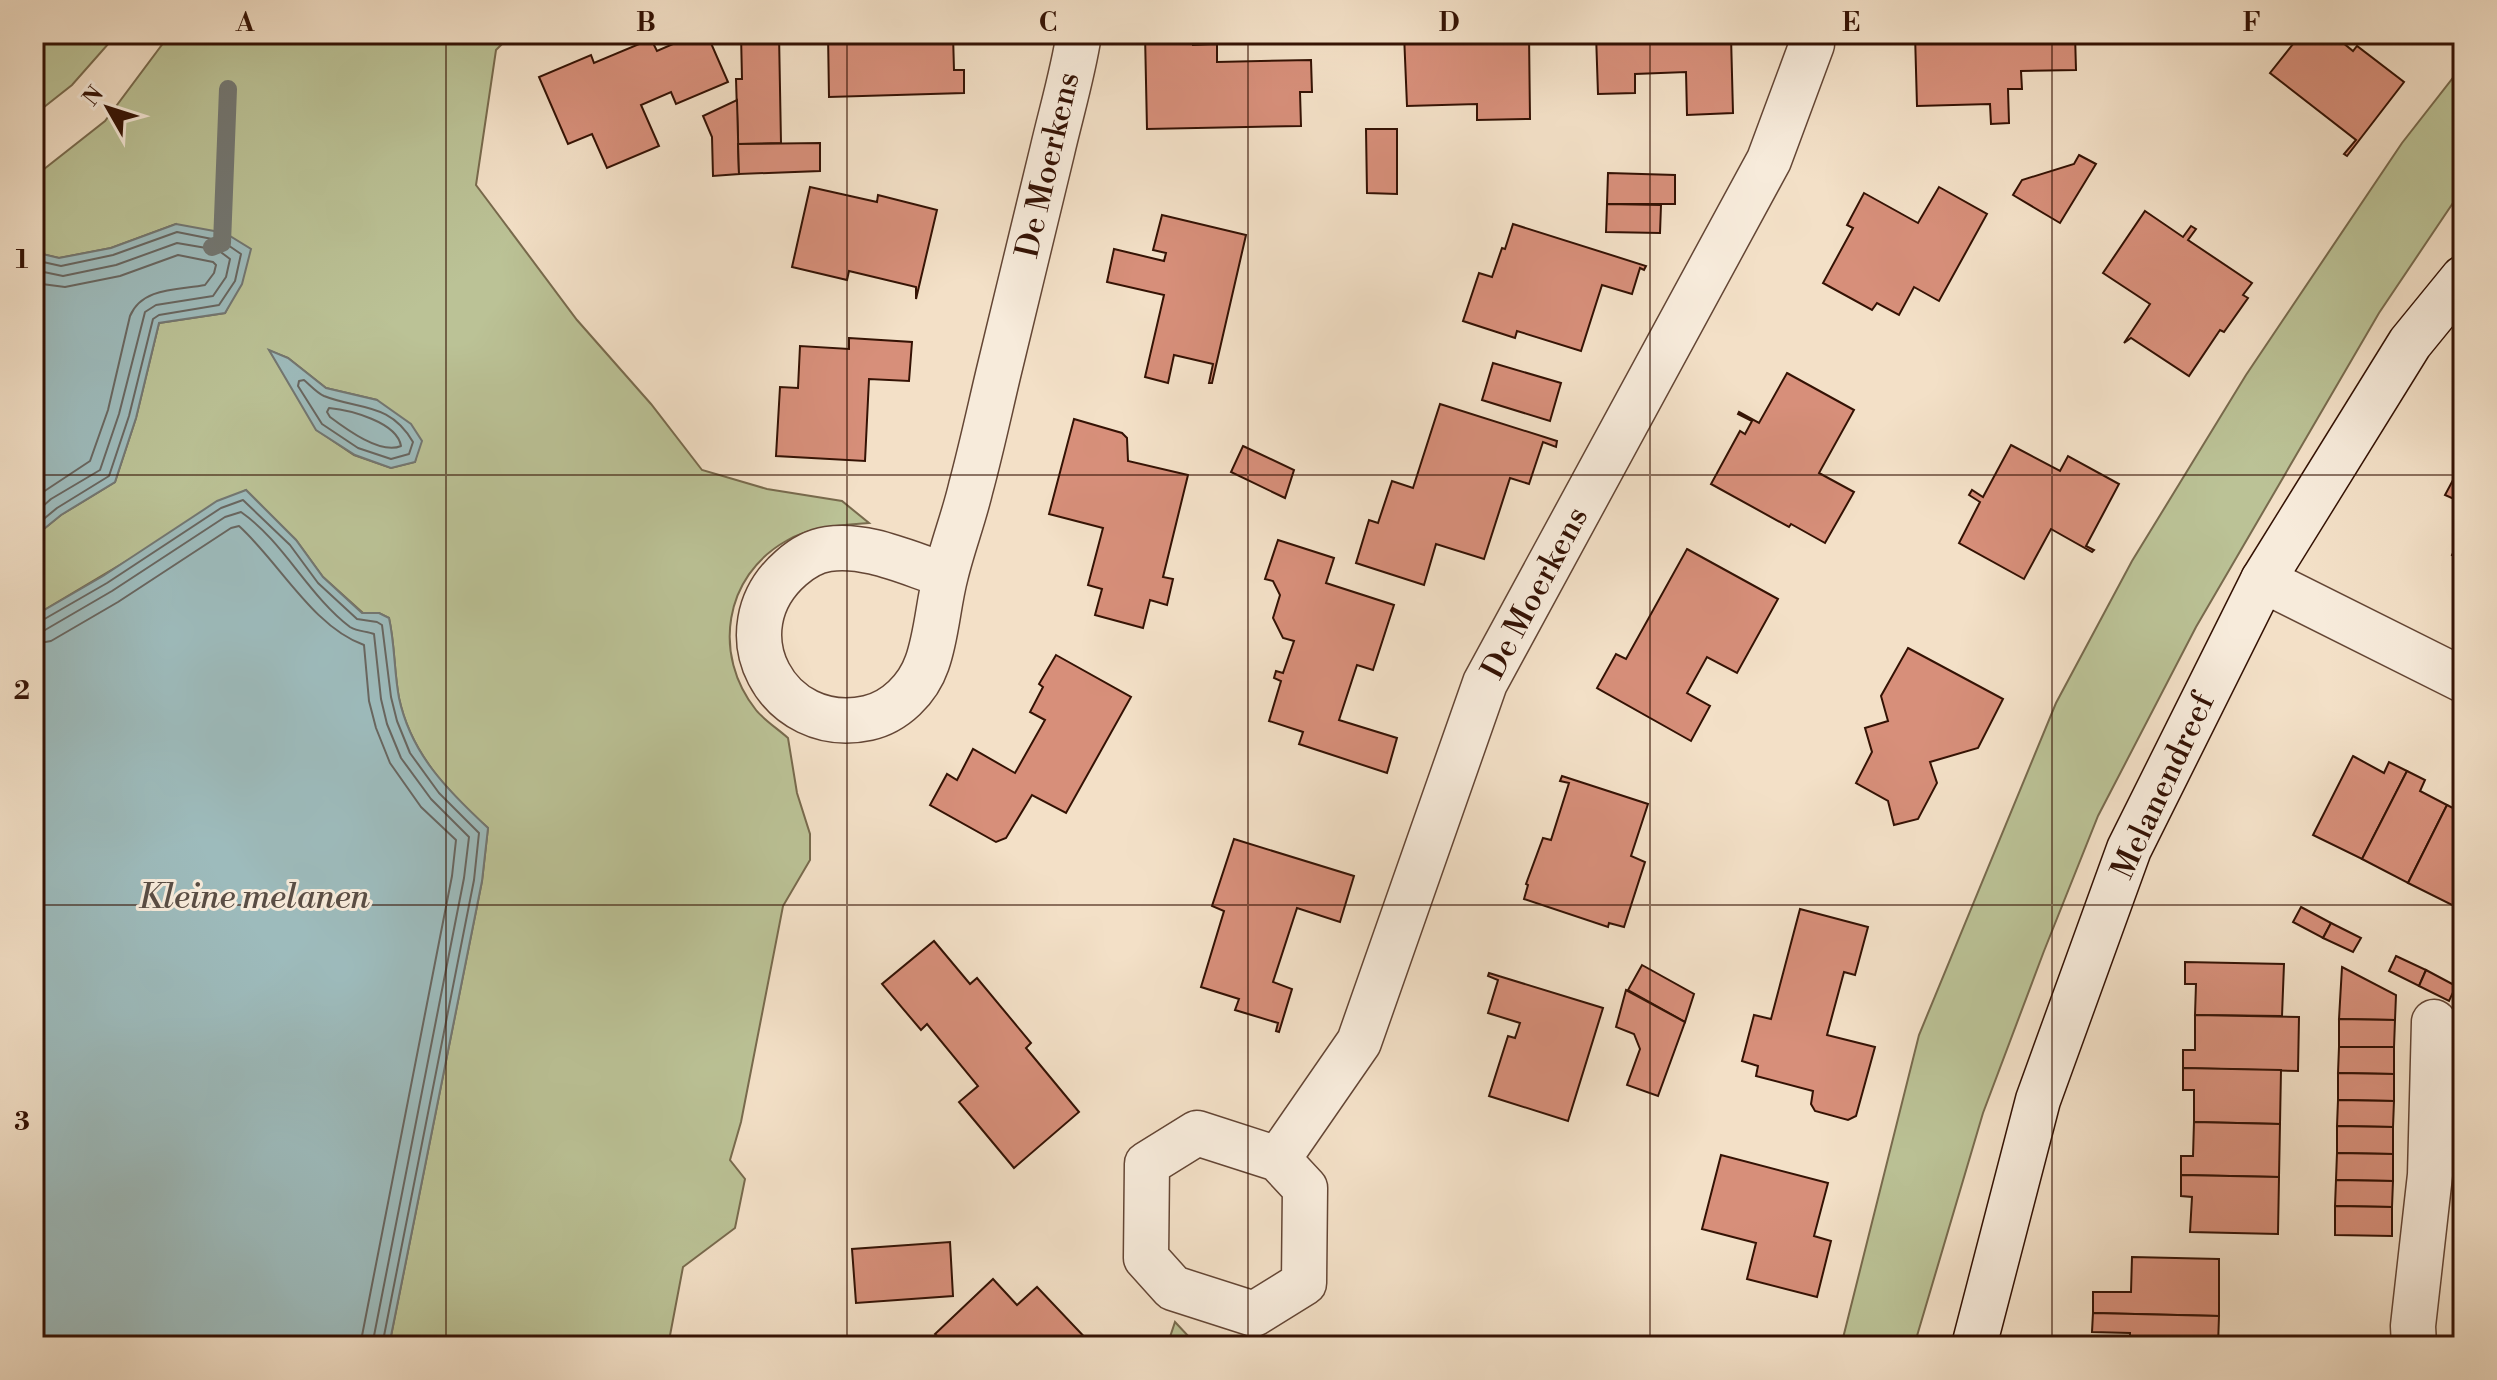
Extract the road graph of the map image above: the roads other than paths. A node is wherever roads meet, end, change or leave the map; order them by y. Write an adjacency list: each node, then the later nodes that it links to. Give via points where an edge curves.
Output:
1 (1079, 34): 4 (street, De Moerkens, via 971,489)
2 (1812, 34): 8 (street, De Moerkens, via 1769,160 1485,683 1359,1042)
3 (2463, 278): 5 (street, Melanendreef, via 2410,343)
4 (945, 575): 4 (street, De Moerkens, via 855,548 826,549 800,560 778,579 764,604 758,632 775,686 796,706 822,719 851,722 878,716 902,701 921,679 931,651)
5 (2263, 580): 6 (street); 10 (street, Melanendreef, via 2129,849 2038,1100)
6 (2463, 680)
7 (2434, 1022): 9 (street)
8 (1278, 1159): 8 (street, via 1197,1133 1147,1164 1146,1258 1173,1288 1254,1314 1304,1283 1305,1188)
9 (2446, 1175): 11 (street, via 2413,1326)
10 (1974, 1346)
11 (2414, 1346)

